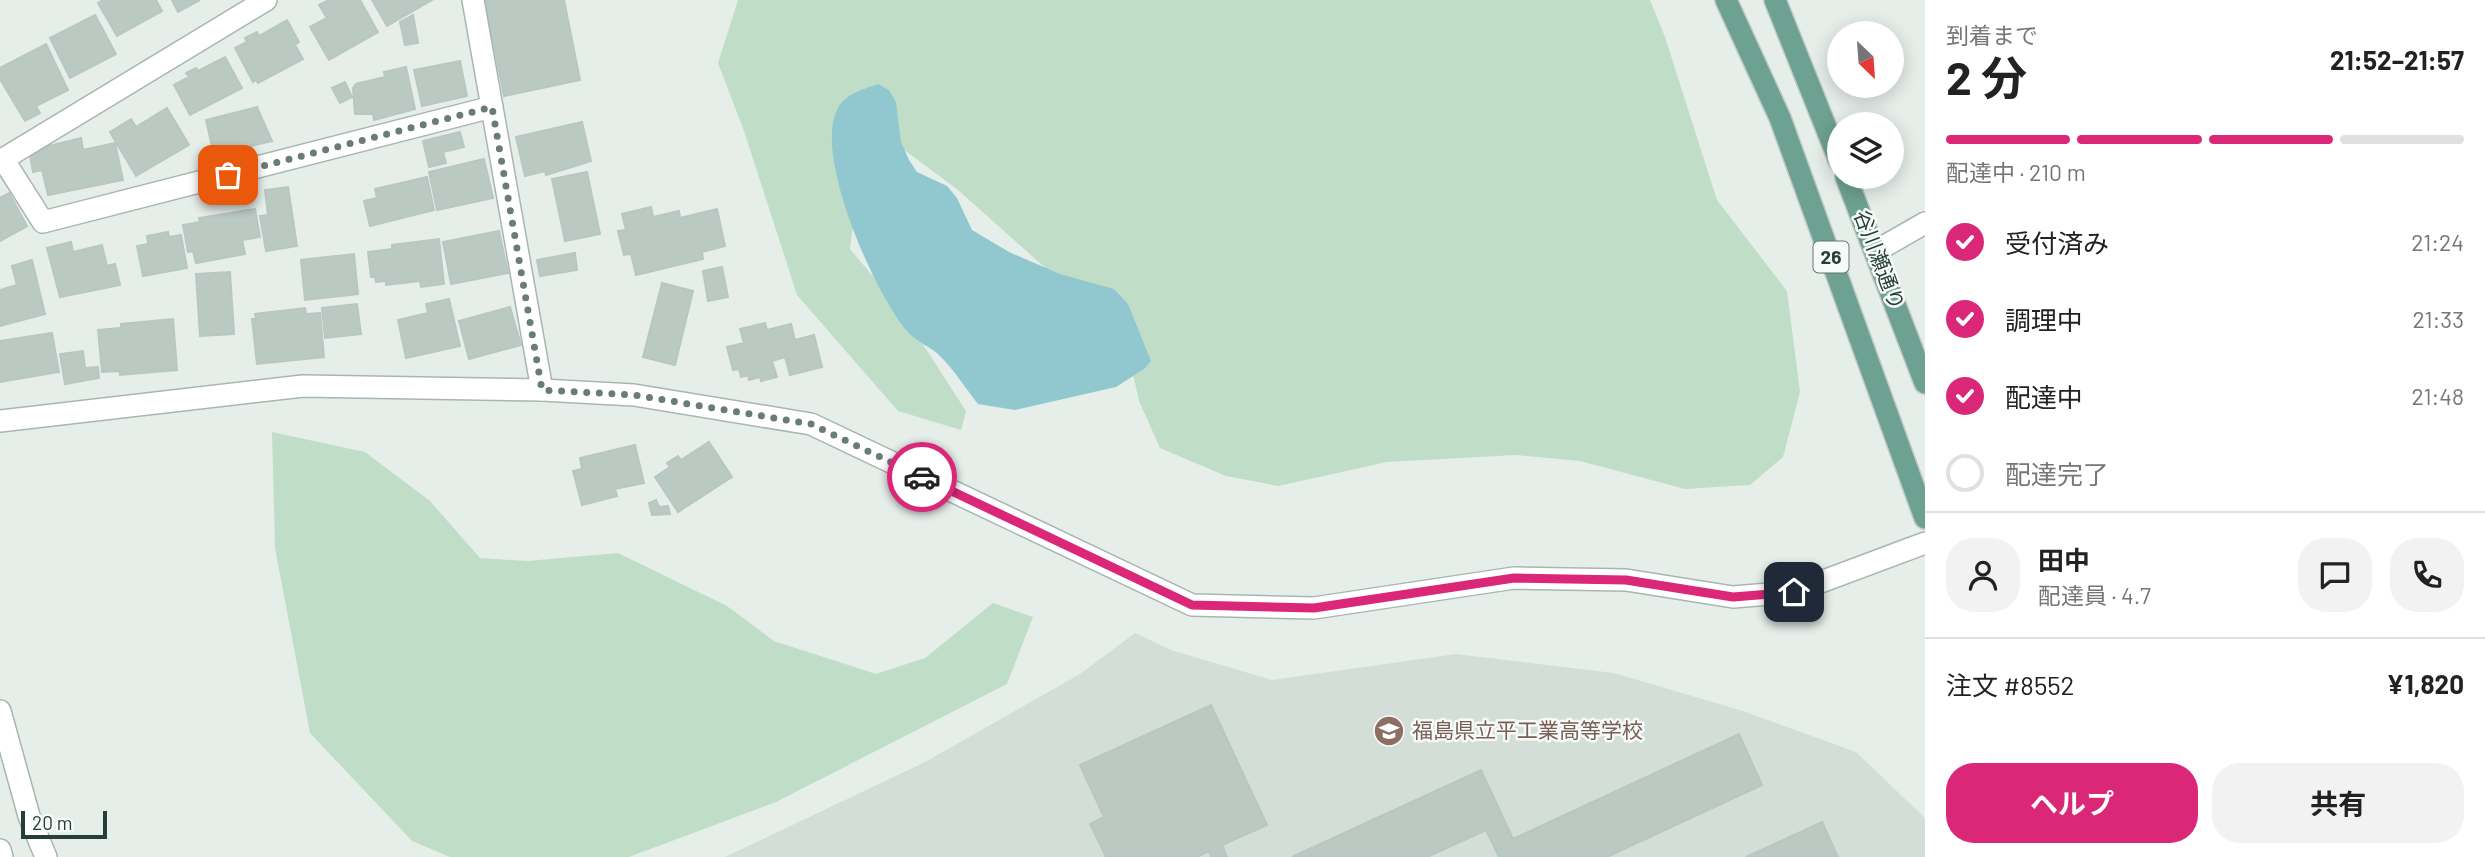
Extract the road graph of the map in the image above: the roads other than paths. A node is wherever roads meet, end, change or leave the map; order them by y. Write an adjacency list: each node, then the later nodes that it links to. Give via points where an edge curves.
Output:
1 (266, 0): 7 (street)
2 (472, 0): 5 (street)
3 (1726, 0): 14 (main road, 26, via 1780,118)
4 (1775, 0): 6 (main road)
5 (492, 107): 7 (street, via 43,222); 12 (street)
6 (1827, 130)
7 (1, 160)
8 (1851, 189): 10 (main road, 谷川瀬通り / 26)
9 (1925, 223): 10 (street)
10 (1876, 251): 11 (main road, 谷川瀬通り / 26)
11 (1925, 383)
12 (542, 390): 13 (street, via 303,386); 15 (street, via 634,395 811,424 1192,605 1314,608 1514,578 1626,580 1733,597 1794,592)
13 (0, 421)
14 (1925, 518)
15 (1925, 543)
16 (0, 711): 19 (street)
17 (0, 850): 18 (street)
18 (2, 857)
19 (46, 857)

